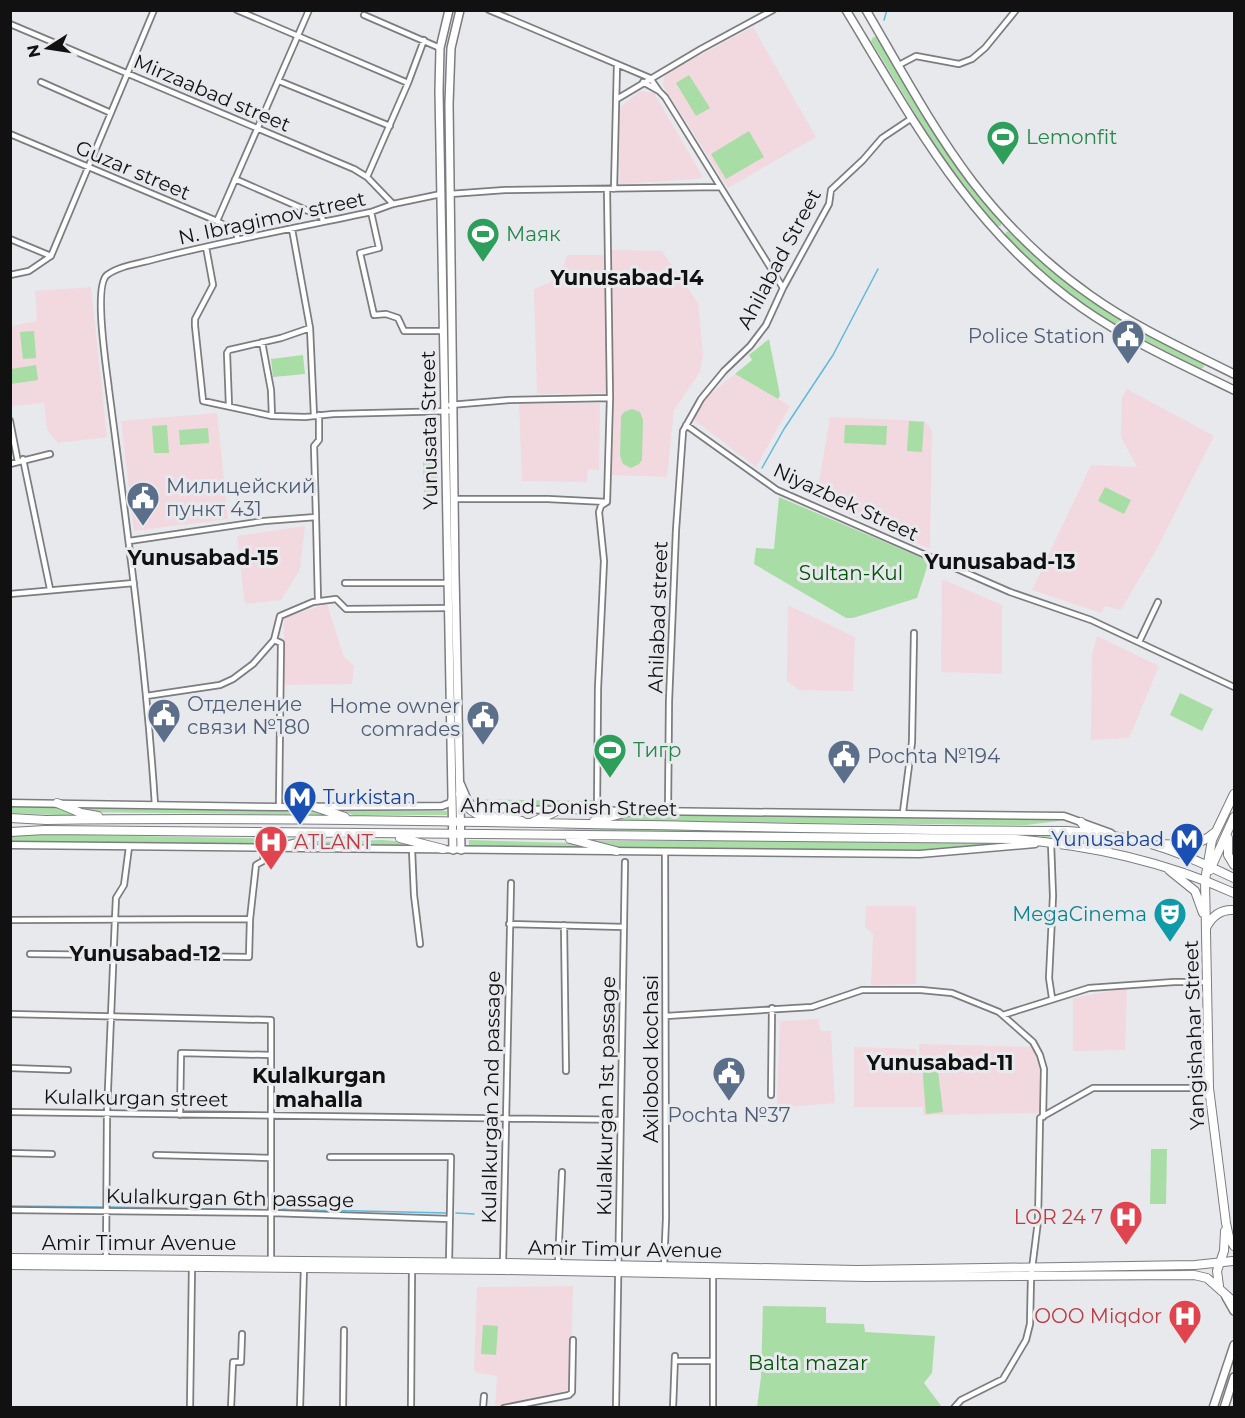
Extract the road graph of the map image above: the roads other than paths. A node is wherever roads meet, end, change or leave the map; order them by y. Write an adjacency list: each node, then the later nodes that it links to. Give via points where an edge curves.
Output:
1 (154, 10): 20 (street)
2 (237, 10): 14 (street)
3 (309, 10): 14 (street)
4 (449, 10): 17 (main road, Yunusata Street)
5 (459, 10): 40 (main road, Yunusata Street, via 449,69)
6 (489, 10): 18 (street)
7 (773, 10): 21 (street)
8 (846, 10): 15 (main road)
9 (866, 10): 13 (main road)
10 (1016, 10): 19 (street, via 972,59 959,64 916,56)
11 (364, 15): 16 (street)
12 (10, 24): 20 (street, Mirzaаbаd street)
13 (877, 29): 15 (main road); 19 (main road)
14 (298, 36): 22 (street); 25 (street)
15 (863, 38): 29 (main road)
16 (424, 40): 17 (street); 25 (street)
17 (440, 48): 39 (main road, Yunusata Street)
18 (617, 64): 21 (street); 27 (street)
19 (899, 65): 45 (main road, via 959,164)
20 (127, 74): 28 (street); 31 (street, Mirzaаbаd street)
21 (650, 78): 24 (street); 26 (street)
22 (279, 81): 30 (street); 31 (street)
23 (41, 82): 28 (street)
24 (643, 82): 26 (street); 27 (street)
25 (408, 83): 30 (street)
26 (659, 91): 36 (street)
27 (617, 99): 38 (street)
28 (111, 113): 33 (street)
29 (912, 118): 47 (main road, via 947,173); 53 (street, Ahilabad Street, via 882,138 831,190 829,204)
30 (390, 126): 34 (street)
31 (258, 127): 34 (street, Mirzaаbаd street); 35 (street)
32 (10, 134): 33 (street, Guzar street)
33 (89, 168): 43 (street, Guzar street); 51 (street)
34 (367, 177): 41 (street, Mirzaаbаd street)
35 (235, 178): 43 (street); 44 (street, via 322,217)
36 (720, 187): 38 (street, N. Ibragimov street); 53 (street)
37 (607, 189): 38 (street, N. Ibragimov street); 40 (street, N. Ibragimov street); 61 (street)
38 (615, 189)
39 (441, 194): 40 (street, N. Ibragimov street); 41 (street, N. Ibragimov street); 55 (main road, Yunusata Street)
40 (450, 194): 63 (main road, Yunusata Street)
41 (393, 204): 42 (street, N. Ibragimov street)
42 (371, 212): 44 (street, N. Ibragimov street); 55 (street, via 379,248 360,253 374,315 398,318 404,330)
43 (217, 221): 49 (street, Guzar street, via 236,232)
44 (323, 222): 46 (street, N. Ibragimov street)
45 (1008, 223): 47 (main road); 57 (main road, via 1058,271 1098,301)
46 (292, 229): 49 (street, N. Ibragimov street); 54 (street)
47 (998, 234): 58 (main road, via 1084,310)
48 (10, 239): 51 (street)
49 (238, 240): 50 (street, N. Ibragimov street)
50 (206, 247): 62 (street, via 213,285 195,319 202,398); 74 (street, N. Ibragimov street, via 126,267 109,274 101,289 106,365)
51 (51, 256): 52 (street, via 29,272)
52 (10, 275)
53 (783, 288): 67 (street, Ahilabad Street, via 766,325 701,399)
54 (310, 328): 56 (street); 65 (street)
55 (443, 331): 63 (main road, Yunusata Street)
56 (262, 342): 62 (street, via 228,351); 64 (street)
57 (1204, 359): 58 (main road, via 1207,369); 59 (main road)
58 (1199, 373): 60 (main road)
59 (1234, 374)
60 (1234, 390)
61 (610, 399): 63 (street, via 509,400); 72 (street)
62 (229, 406): 64 (street)
63 (448, 408): 65 (street); 71 (main road, Yunusata Street); 77 (main road, Yunusata Street)
64 (272, 416): 65 (street)
65 (316, 416): 73 (street)
66 (10, 421): 69 (street)
67 (686, 425): 85 (street, Niyazbek Street, via 777,490 1000,588 1091,620); 99 (street, Ahilabad street, via 676,530)
68 (50, 454): 69 (street)
69 (21, 460): 70 (street); 78 (street)
70 (10, 464)
71 (454, 499): 72 (street); 88 (main road, Yunusata Street)
72 (607, 502): 97 (street, via 599,512 604,561)
73 (316, 517): 74 (street); 80 (street)
74 (129, 541): 75 (street)
75 (134, 583): 78 (street); 87 (street)
76 (345, 583): 77 (street)
77 (448, 583): 82 (main road, Yunusata Street)
78 (50, 589): 79 (street)
79 (10, 594)
80 (318, 601): 82 (street, via 336,599 346,609); 84 (street, via 280,616)
81 (1158, 602): 85 (street)
82 (449, 608): 89 (main road, Yunusata Street)
83 (914, 633): 100 (street, via 912,742)
84 (274, 640): 87 (street, via 253,664 226,682); 94 (street, via 281,642)
85 (1139, 642): 86 (street, Niyazbek Street)
86 (1234, 687)
87 (146, 696): 93 (street)
88 (459, 781): 89 (main road); 96 (street, Ahmad Donish Street, via 469,803 481,808)
89 (456, 794): 95 (street, Ahmad Donish Street, via 442,806); 105 (main road, Yunusata Street); 107 (main road, via 476,814 508,816)
90 (1234, 794): 111 (main road)
91 (10, 803): 92 (street, Ahmad Donish Street)
92 (57, 803): 93 (street, Ahmad Donish Street); 103 (main road, via 81,813)
93 (155, 805): 94 (street, Ahmad Donish Street)
94 (279, 807): 95 (street, Ahmad Donish Street)
95 (315, 807): 104 (main road)
96 (559, 810): 97 (street, Ahmad Donish Street); 107 (main road)
97 (597, 810): 98 (street, Ahmad Donish Street)
98 (636, 810): 99 (street, Ahmad Donish Street); 108 (main road)
99 (668, 811): 100 (street, Ahmad Donish Street)
100 (903, 812): 106 (street, Ahmad Donish Street, via 1064,816)
101 (1234, 817): 109 (main road)
102 (10, 818): 103 (main road, Ahmad Donish Street)
103 (114, 819): 104 (main road, Ahmad Donish Street)
104 (352, 820): 105 (main road, Ahmad Donish Street)
105 (457, 822): 107 (main road, Ahmad Donish Street); 115 (main road, Yunusata Street)
106 (1081, 822): 112 (main road); 117 (street, Ahmad Donish Street)
107 (531, 823): 108 (main road, Ahmad Donish Street)
108 (581, 825): 112 (main road, Ahmad Donish Street)
109 (1228, 830): 132 (main road, via 1228,855); 133 (main road)
110 (10, 832): 113 (main road, Ahmad Donish Street)
111 (1215, 832): 119 (main road, via 1193,845); 133 (main road)
112 (1091, 833): 117 (main road, Ahmad Donish Street); 124 (main road, via 1094,841)
113 (333, 834): 114 (main road, Ahmad Donish Street); 123 (main road)
114 (387, 834): 115 (main road, Ahmad Donish Street); 125 (main road)
115 (457, 835): 116 (main road, Ahmad Donish Street); 127 (main road, Yunusata Street)
116 (560, 836): 118 (main road, Ahmad Donish Street, via 1015,839); 128 (main road)
117 (1126, 838): 119 (main road, Ahmad Donish Street)
118 (1051, 843): 124 (main road, Ahmad Donish Street); 129 (street, Ahmad Donish Street, via 920,854); 151 (street)
119 (1148, 843): 133 (main road, Ahmad Donish Street)
120 (10, 845): 121 (street, Ahmad Donish Street)
121 (129, 847): 122 (street, Ahmad Donish Street); 139 (street, via 124,885 116,898)
122 (265, 848): 123 (street, Ahmad Donish Street); 140 (street, via 264,861 256,864)
123 (278, 848): 126 (street, Ahmad Donish Street)
124 (1089, 848): 131 (main road, Ahmad Donish Street)
125 (443, 849): 126 (street, Ahmad Donish Street); 127 (street, Ahmad Donish Street)
126 (412, 850): 146 (street)
127 (457, 850): 128 (street, Ahmad Donish Street)
128 (616, 851): 129 (street, Ahmad Donish Street)
129 (666, 852): 156 (street, Axilobod kochasi)
130 (625, 862): 144 (street, Kulalkurgan 1st passage)
131 (1161, 864): 135 (main road, Ahmad Donish Street); 145 (main road, via 1195,891)
132 (1234, 865)
133 (1209, 867): 134 (main road, Ahmad Donish Street); 135 (main road)
134 (1234, 878)
135 (1205, 880): 137 (main road, Ahmad Donish Street); 145 (main road, Yangishahar Street)
136 (511, 883): 142 (street, Kulalkurgan 2nd passage)
137 (1234, 893)
138 (1234, 910): 145 (main road, via 1216,915)
139 (115, 919): 140 (street); 141 (street); 148 (street)
140 (250, 919): 149 (street, via 249,957)
141 (10, 920)
142 (509, 924): 143 (street); 168 (street, Kulalkurgan 2nd passage)
143 (564, 925): 144 (street); 160 (street)
144 (624, 927): 169 (street, Kulalkurgan 1st passage)
145 (1206, 927): 150 (main road, Yangishahar Street)
146 (420, 944)
147 (30, 954): 148 (street)
148 (113, 956): 155 (street)
149 (174, 956)
150 (1207, 982): 151 (street, via 1108,985); 161 (main road, Yangishahar Street)
151 (1052, 998): 154 (street)
152 (772, 1008): 154 (street, via 812,1007 862,990 916,990 952,993); 156 (street); 162 (street)
153 (10, 1014): 155 (street)
154 (1004, 1015): 167 (street, via 1038,1051 1044,1069)
155 (110, 1016): 157 (street, via 271,1020); 164 (street)
156 (666, 1016): 195 (street, Axilobod kochasi)
157 (272, 1055): 165 (street, via 181,1053); 166 (street)
158 (10, 1068): 159 (street)
159 (68, 1070)
160 (566, 1071)
161 (1209, 1088): 167 (street, via 1094,1088); 180 (main road, Yangishahar Street)
162 (771, 1095)
163 (10, 1112): 164 (street, Kulalkurgan street)
164 (107, 1113): 165 (street, Kulalkurgan street); 177 (street)
165 (180, 1115): 166 (street, Kulalkurgan street)
166 (272, 1115): 168 (street, Kulalkurgan street); 174 (street)
167 (1043, 1117): 197 (street)
168 (506, 1118): 169 (street, Kulalkurgan street); 193 (street, Kulalkurgan 2nd passage)
169 (621, 1120): 194 (street, Kulalkurgan 1st passage)
170 (10, 1153): 171 (street)
171 (52, 1154)
172 (156, 1155): 174 (street)
173 (330, 1157): 179 (street, via 451,1157)
174 (271, 1158): 178 (street)
175 (562, 1172): 190 (street)
176 (10, 1210): 177 (street, Kulalkurgan 6th passage)
177 (106, 1210): 178 (street, Kulalkurgan 6th passage); 186 (street)
178 (272, 1213): 179 (street, Kulalkurgan 6th passage); 184 (street)
179 (450, 1219): 183 (street)
180 (1226, 1223): 181 (main road, Yangishahar Street); 188 (main road, Yangishahar Street)
181 (1234, 1245)
182 (10, 1258): 186 (main road, Amir Timur Avenue)
183 (450, 1258): 192 (main road, Amir Timur Avenue); 193 (main road, Amir Timur Avenue)
184 (271, 1260): 187 (main road, Amir Timur Avenue); 189 (main road, Amir Timur Avenue)
185 (1234, 1260): 188 (main road); 198 (main road, via 1220,1272)
186 (106, 1262): 187 (main road, Amir Timur Avenue); 191 (main road, Amir Timur Avenue)
187 (192, 1263): 189 (main road, Amir Timur Avenue); 211 (street)
188 (1219, 1263): 197 (main road, Amir Timur Avenue); 198 (main road)
189 (304, 1264): 192 (main road, Amir Timur Avenue); 213 (street)
190 (558, 1264): 193 (main road, Amir Timur Avenue); 194 (main road, Amir Timur Avenue)
191 (10, 1265)
192 (412, 1265): 193 (main road, Amir Timur Avenue); 215 (street)
193 (503, 1266): 194 (main road, Amir Timur Avenue)
194 (619, 1269): 195 (main road, Amir Timur Avenue); 218 (street, Kulalkurgan 1st passage)
195 (664, 1270): 196 (main road, Amir Timur Avenue)
196 (713, 1271): 197 (main road, Amir Timur Avenue, via 868,1277); 206 (street)
197 (1032, 1272): 199 (main road, Amir Timur Avenue, via 1196,1275 1209,1280); 221 (street, via 1030,1324 1020,1353 1003,1379)
198 (1218, 1282): 199 (main road, Amir Timur Avenue)
199 (1225, 1295): 200 (main road, Amir Timur Avenue); 201 (main road)
200 (1234, 1302)
201 (1234, 1311)
202 (344, 1330): 214 (street)
203 (242, 1334): 212 (street, via 241,1362 233,1362)
204 (573, 1340): 217 (street, via 569,1395)
205 (1234, 1345): 208 (main road)
206 (713, 1361): 219 (street, via 675,1358); 220 (street)
207 (1234, 1377): 209 (main road)
208 (1222, 1382): 209 (main road); 222 (main road)
209 (1231, 1386): 223 (main road)
210 (484, 1396): 216 (street)
211 (190, 1407)
212 (231, 1407)
213 (300, 1407)
214 (343, 1407)
215 (411, 1407)
216 (483, 1407)
217 (504, 1407)
218 (616, 1407)
219 (673, 1407)
220 (713, 1407)
221 (954, 1407)
222 (1213, 1407)
223 (1224, 1407)

